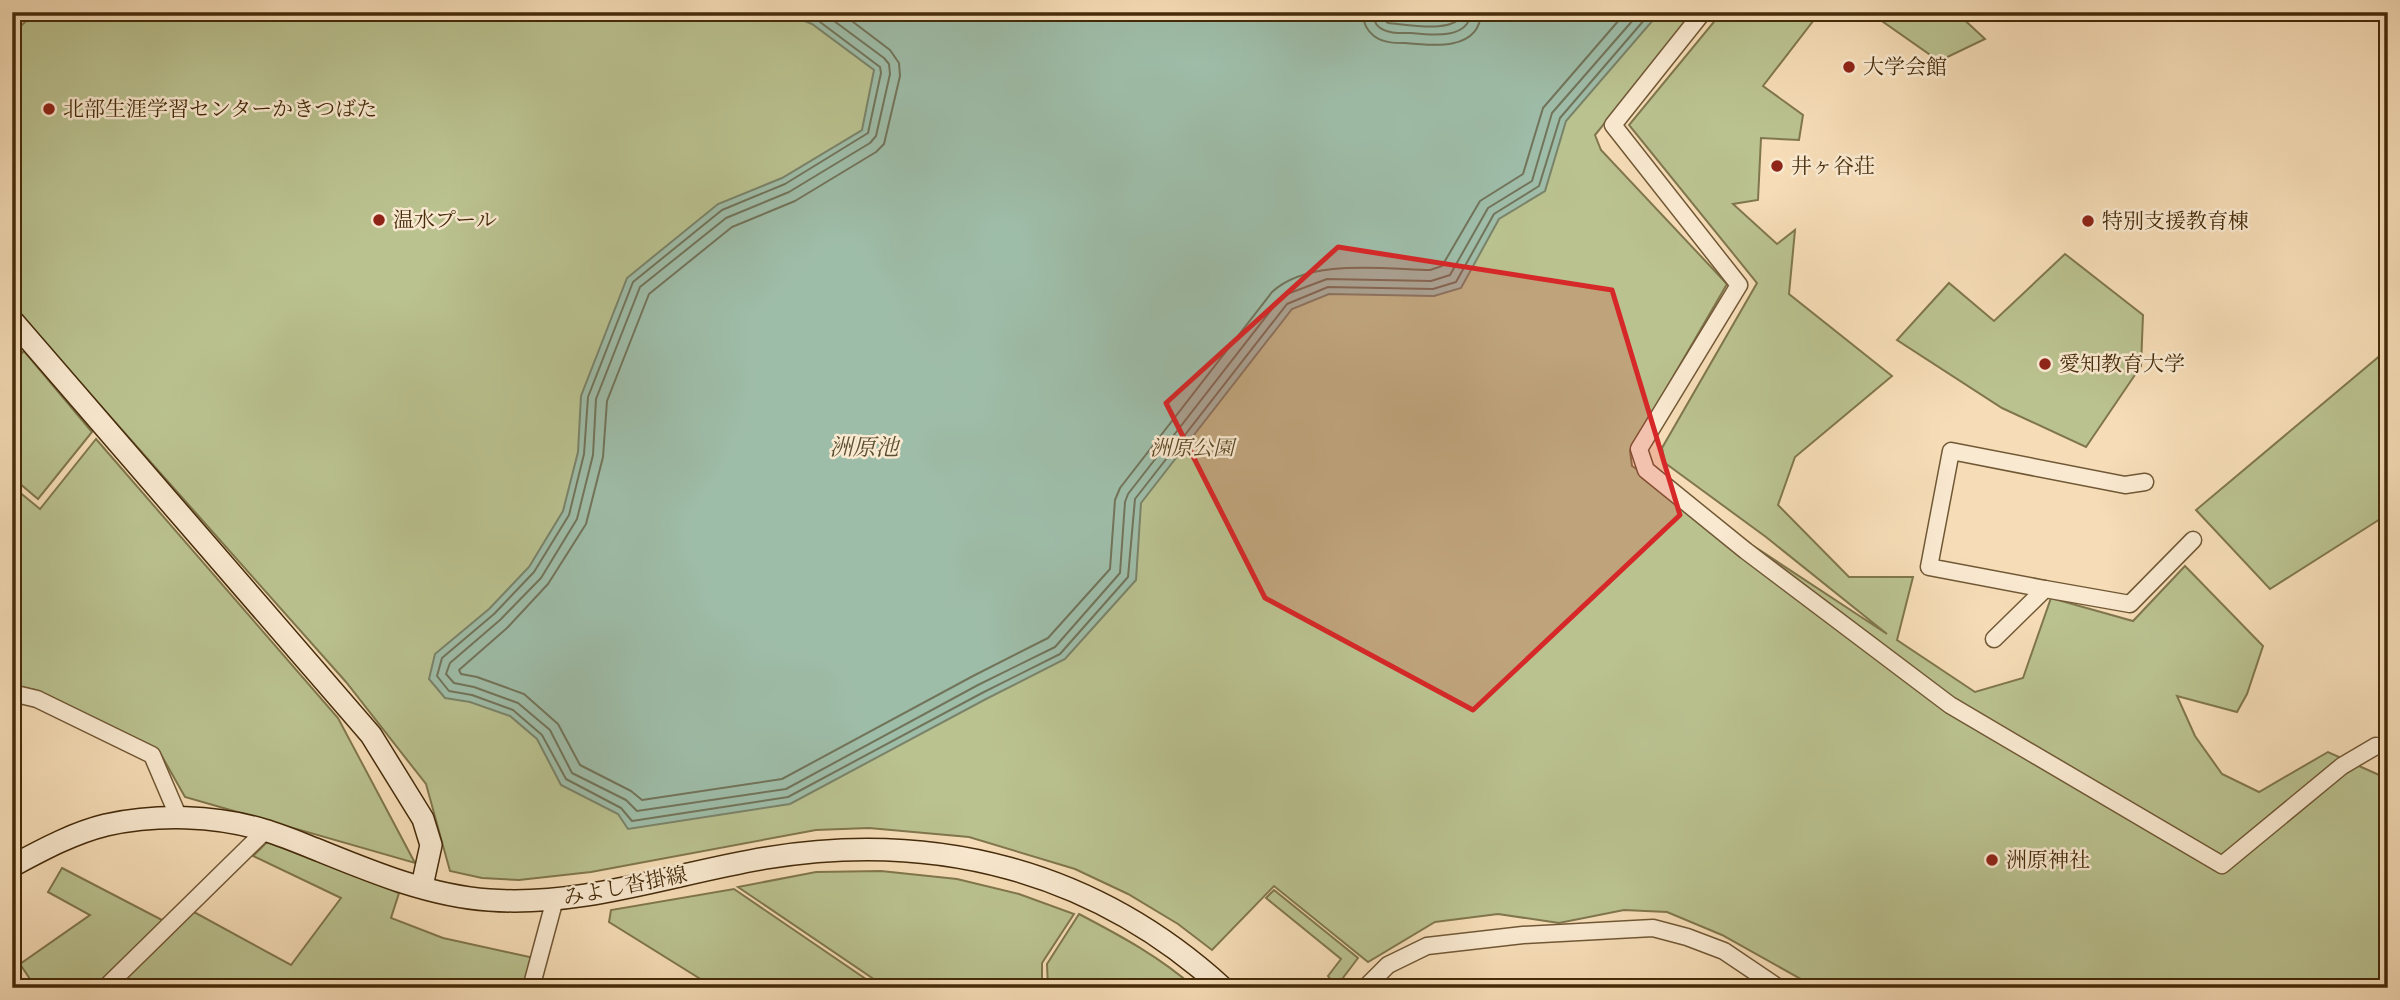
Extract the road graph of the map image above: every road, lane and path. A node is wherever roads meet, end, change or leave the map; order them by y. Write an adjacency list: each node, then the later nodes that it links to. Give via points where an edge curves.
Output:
1 (1703, 12): 8 (street, via 1613,125 1739,285 1639,449 1646,470 1950,705 2222,865 2342,766 2376,746)
2 (12, 320): 12 (main road, via 371,735 423,818 431,845)
3 (2146, 482): 5 (street, via 2125,485 1951,451 1929,567)
4 (2193, 540): 5 (street, via 2130,604)
5 (2045, 589): 6 (street)
6 (1994, 639)
7 (12, 693): 9 (street, via 37,699 152,755)
8 (2388, 748)
9 (179, 818): 10 (main road, みよし沓掛線); 11 (main road, みよし沓掛線, via 104,826 53,844)
10 (266, 830): 12 (main road, みよし沓掛線); 14 (street)
11 (12, 866)
12 (422, 886): 13 (main road, みよし沓掛線, via 487,900)
13 (555, 899): 15 (street); 16 (main road, みよし沓掛線, via 766,858 832,850 947,854 1030,874 1079,892 1162,937)
14 (111, 986)
15 (531, 988)
16 (1223, 988)
17 (1365, 988): 18 (street, via 1388,965 1427,946 1653,928 1724,951)
18 (1779, 988)

